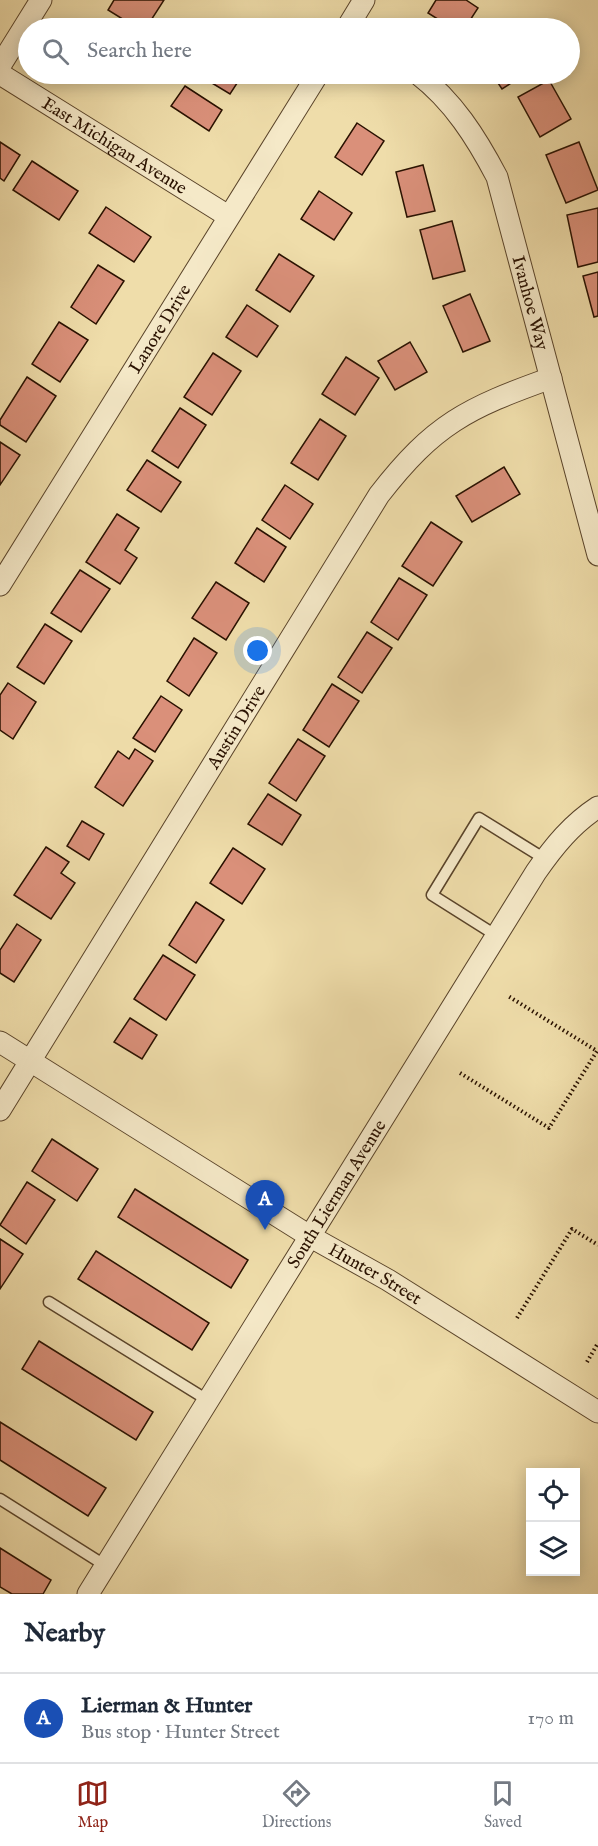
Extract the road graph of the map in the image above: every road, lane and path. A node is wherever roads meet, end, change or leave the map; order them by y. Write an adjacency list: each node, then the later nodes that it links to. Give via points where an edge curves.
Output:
1 (41, 0): 3 (street)
2 (364, 0): 4 (street)
3 (30, 18)
4 (354, 18)
5 (18, 37): 6 (street)
6 (0, 66)
7 (0, 74): 10 (street, East Michigan Avenue)
8 (312, 84): 10 (street, Lanore Drive)
9 (431, 84): 11 (street, Ivanhoe Way, via 464,120 496,177)
10 (228, 216): 13 (street, Lanore Drive)
11 (551, 378): 12 (street, Ivanhoe Way); 19 (street, Austin Drive, via 459,416 428,438 379,495)
12 (598, 555)
13 (0, 585)
14 (598, 807): 15 (street, South Lierman Avenue, via 579,819)
15 (545, 859): 16 (street, South Lierman Avenue); 16 (lane, via 479,818 432,895)
16 (497, 936): 22 (street, South Lierman Avenue)
17 (508, 996): 20 (path, via 597,1051 549,1128)
18 (0, 1041): 19 (street, Hunter Street)
19 (31, 1061): 21 (street, Austin Drive); 22 (street, Hunter Street)
20 (460, 1073)
21 (0, 1110)
22 (310, 1237): 28 (street, South Lierman Avenue); 29 (street, Hunter Street, via 388,1280)
23 (598, 1245): 25 (path, via 572,1229)
24 (49, 1302): 28 (lane)
25 (517, 1318)
26 (598, 1343): 27 (path)
27 (587, 1362)
28 (209, 1401): 31 (street, South Lierman Avenue)
29 (598, 1412)
30 (0, 1499): 31 (lane)
31 (106, 1566): 32 (street, South Lierman Avenue)
32 (88, 1594)

